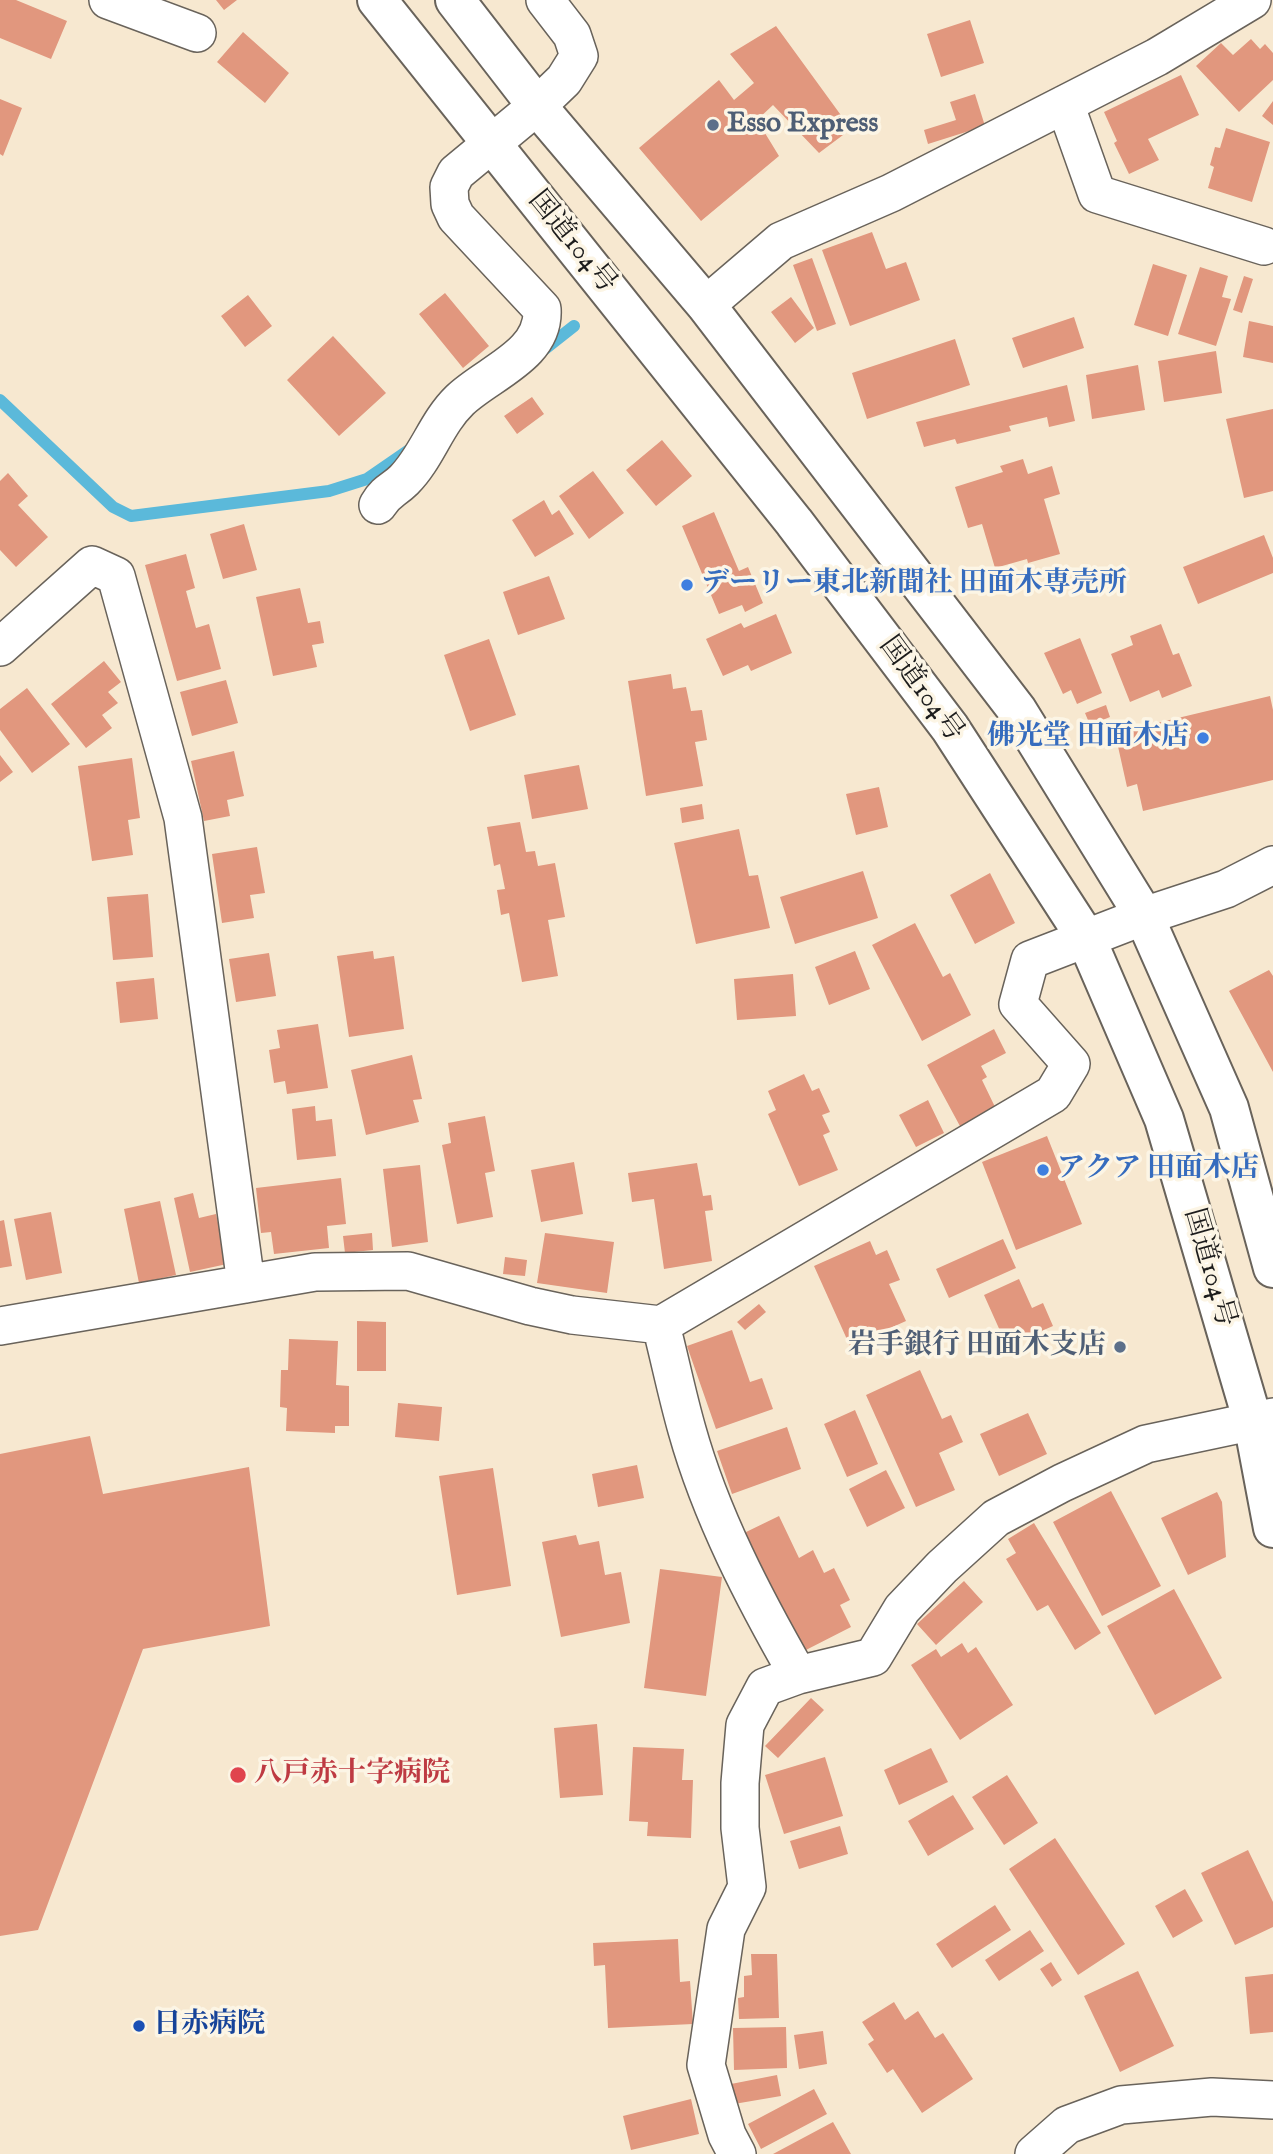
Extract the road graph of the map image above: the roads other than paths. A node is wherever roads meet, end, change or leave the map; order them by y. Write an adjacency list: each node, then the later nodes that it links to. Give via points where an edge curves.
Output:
1 (108, 0): 6 (street)
2 (377, 0): 9 (highway, 国道104号)
3 (455, 0): 8 (highway)
4 (545, 0): 8 (street, via 572,35 579,55 564,80)
5 (1252, 0): 7 (street, via 1157,57)
6 (197, 33)
7 (1065, 104): 10 (street, via 1097,194); 11 (street, via 891,193 781,241)
8 (537, 106): 9 (street); 11 (highway)
9 (492, 144): 12 (street, via 456,173 449,187 450,204 456,217 542,309 543,323 533,342 440,421 405,479); 16 (highway, 国道104号, via 794,522 950,728)
10 (1264, 246)
11 (706, 304): 15 (highway, via 1017,710)
12 (377, 505)
13 (0, 647): 18 (street, via 92,565 116,576 183,818)
14 (1273, 865): 15 (street, via 1226,888)
15 (1144, 916): 16 (street); 17 (highway, via 1229,1108)
16 (1086, 938): 19 (street, via 1030,960 1018,1004 1072,1064 1053,1094); 21 (highway, 国道104号, via 1164,1119)
17 (1273, 1268)
18 (246, 1284): 19 (street, via 315,1272 408,1271 572,1315); 20 (street)
19 (661, 1325): 23 (street, via 687,1432 720,1521 759,1608)
20 (0, 1326)
21 (1263, 1419): 22 (highway, 国道104号); 23 (street, via 1146,1444 996,1518 902,1609 873,1657)
22 (1273, 1528)
23 (798, 1675): 25 (street, via 765,1687 746,1725 740,1828 747,1887 726,1929 706,2065)
24 (1273, 2100): 26 (street, via 1212,2097 1121,2105 1067,2125)
25 (737, 2154)
26 (1034, 2154)

